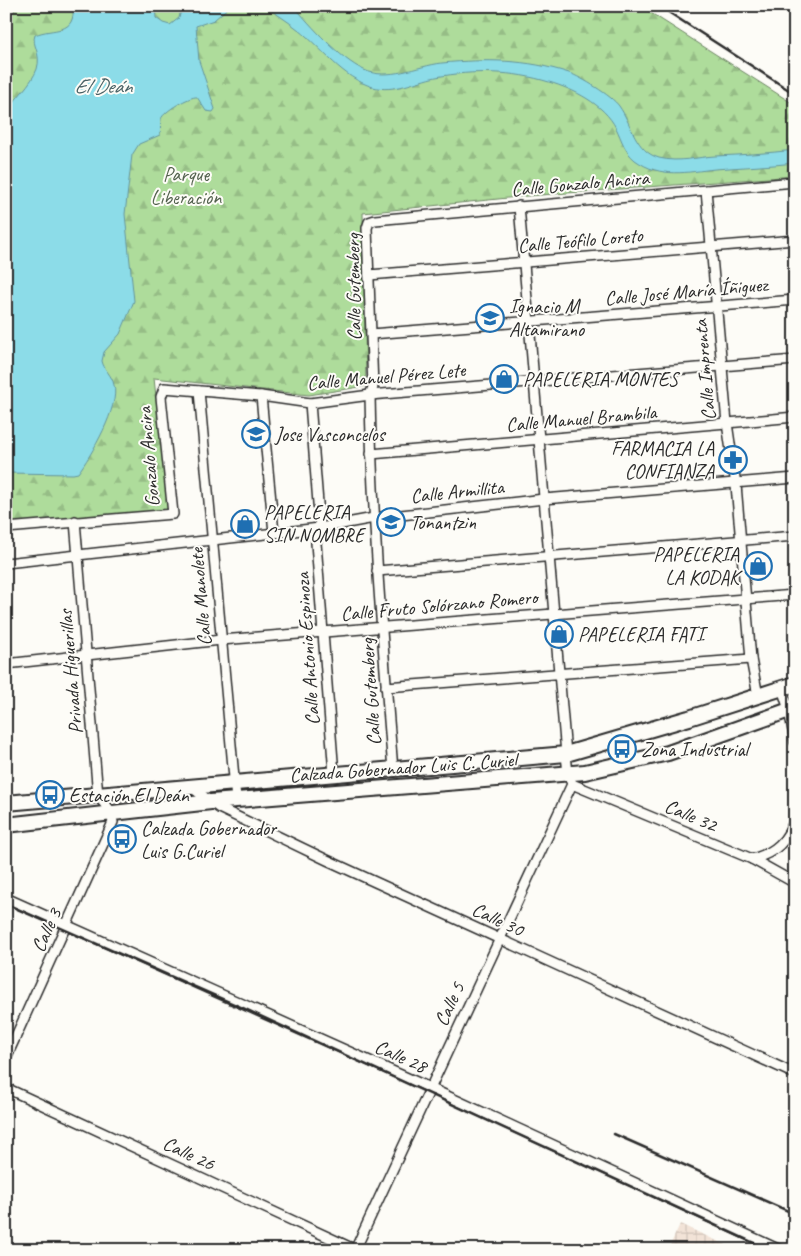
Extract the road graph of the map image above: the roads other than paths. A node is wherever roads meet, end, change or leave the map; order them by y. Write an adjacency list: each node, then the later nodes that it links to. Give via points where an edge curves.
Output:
1 (795, 182): 2 (street, Calle Gonzalo Ancira)
2 (706, 190): 3 (street, Calle Gonzalo Ancira); 6 (street, Calle Imprenta)
3 (519, 206): 4 (street, Calle Gonzalo Ancira); 7 (street)
4 (369, 222): 8 (street, Calle Gutemberg)
5 (795, 240): 6 (street, Calle Teófilo Loreto)
6 (711, 247): 7 (street, Calle Teófilo Loreto); 10 (street, Calle Imprenta)
7 (524, 262): 8 (street, Calle Teófilo Loreto); 11 (street)
8 (369, 275): 12 (street, Calle Gutemberg)
9 (795, 300): 10 (street, Calle José María Íñiguez)
10 (716, 305): 11 (street, Calle José María Íñiguez); 14 (street, Calle Imprenta)
11 (529, 321): 12 (street, Calle José María Íñiguez); 15 (street)
12 (371, 334): 18 (street, Calle Gutemberg)
13 (795, 360): 14 (street, Calle Manuel Pérez Lete)
14 (722, 366): 15 (street, Calle Manuel Pérez Lete); 22 (street, Calle Imprenta)
15 (534, 382): 18 (street, Calle Manuel Pérez Lete); 23 (street)
16 (161, 390): 17 (street, Calle Manuel Pérez Lete, via 166,387); 29 (street, Gonzalo Ancira, via 173,514)
17 (199, 391): 19 (street, Calle Manuel Pérez Lete); 34 (street, Calle Manolete)
18 (370, 395): 20 (street, Calle Manuel Pérez Lete); 24 (street, Calle Gutemberg)
19 (262, 396): 20 (street, Calle Manuel Pérez Lete); 32 (street)
20 (310, 403): 31 (street, Calle Antonio Espinoza)
21 (795, 417): 22 (street, Calle Manuel Brambila)
22 (727, 423): 23 (street, Calle Manuel Brambila); 26 (street, Calle Imprenta)
23 (539, 440): 24 (street, Calle Manuel Brambila); 27 (street)
24 (371, 454): 28 (street, Calle Gutemberg)
25 (795, 478): 26 (street, Calle Armillita)
26 (736, 484): 27 (street, Calle Armillita); 35 (street, Calle Imprenta)
27 (544, 499): 28 (street, Calle Armillita); 37 (street)
28 (374, 518): 31 (street, Calle Armillita); 39 (street, Calle Gutemberg)
29 (75, 521): 30 (street); 36 (street, Privada Higuerillas)
30 (6, 528)
31 (320, 528): 32 (street, Calle Armillita); 44 (street, Calle Antonio Espinoza, via 316,543)
32 (274, 533): 34 (street, Calle Armillita)
33 (795, 536): 35 (street)
34 (212, 541): 36 (street, Calle Armillita); 45 (street, Calle Manolete)
35 (741, 541): 37 (street); 41 (street, Calle Imprenta)
36 (77, 554): 38 (street, Calle Armillita); 46 (street, Privada Higuerillas)
37 (549, 556): 39 (street); 42 (street)
38 (6, 563)
39 (377, 571): 43 (street, Calle Gutemberg)
40 (795, 595): 41 (street, Calle Fruto Solórzano Romero)
41 (746, 599): 42 (street, Calle Fruto Solórzano Romero); 47 (street, Calle Imprenta)
42 (554, 613): 43 (street, Calle Fruto Solórzano Romero); 49 (street)
43 (382, 627): 44 (street, Calle Fruto Solórzano Romero); 51 (street, Calle Gutemberg)
44 (324, 632): 45 (street, Calle Fruto Solórzano Romero); 57 (street, Calle Antonio Espinoza)
45 (221, 640): 46 (street, Calle Fruto Solórzano Romero); 59 (street, Calle Manolete)
46 (86, 655): 48 (street, Calle Fruto Solórzano Romero); 61 (street, Privada Higuerillas)
47 (751, 660): 49 (street); 52 (street, Calle Imprenta)
48 (6, 664)
49 (559, 674): 51 (street); 55 (street)
50 (788, 686): 52 (main road, Calzada Gobernador Luis C. Curiel); 53 (street)
51 (386, 687): 56 (street, Calle Gutemberg)
52 (758, 696): 55 (main road, Calzada Gobernador Luis C. Curiel)
53 (792, 709): 54 (street); 58 (main road, Calzada Gobernador Luis C. Curiel, via 668,753)
54 (795, 742)
55 (566, 754): 56 (main road, Calzada Gobernador Luis C. Curiel); 58 (street)
56 (393, 770): 57 (main road, Calzada Gobernador Luis C. Curiel)
57 (334, 774): 59 (main road, Calzada Gobernador Luis C. Curiel)
58 (570, 779): 62 (main road, Calzada Gobernador Luis C. Curiel); 68 (street, Calle 32); 72 (street, Calle 5)
59 (235, 784): 60 (main road, Calzada Gobernador Luis C. Curiel); 62 (street, Calle Manolete)
60 (191, 787): 61 (main road, Calzada Gobernador Luis C. Curiel); 63 (street, Calle 30)
61 (98, 796): 64 (main road, Calzada Gobernador Luis C. Curiel); 65 (street, Privada Higuerillas)
62 (236, 800): 63 (main road, Calzada Gobernador Luis C. Curiel)
63 (211, 802): 65 (main road, Calzada Gobernador Luis C. Curiel); 72 (street, Calle 30)
64 (6, 803)
65 (111, 815): 67 (main road, Calzada Gobernador Luis C. Curiel); 71 (street, Calle 3, via 112,826)
66 (795, 818): 68 (street, via 779,847 768,855)
67 (6, 825)
68 (752, 859): 69 (street, Calle 32)
69 (795, 883)
70 (6, 898): 71 (street, Calle 28)
71 (67, 925): 73 (street, Calle 3); 76 (street, Calle 28)
72 (498, 939): 74 (street, Calle 30); 76 (street, Calle 5)
73 (6, 1058)
74 (795, 1074)
75 (6, 1088): 77 (street, Calle 26)
76 (430, 1088): 77 (street, Calle 5); 78 (street, Calle 28)
77 (355, 1250)
78 (780, 1250)

